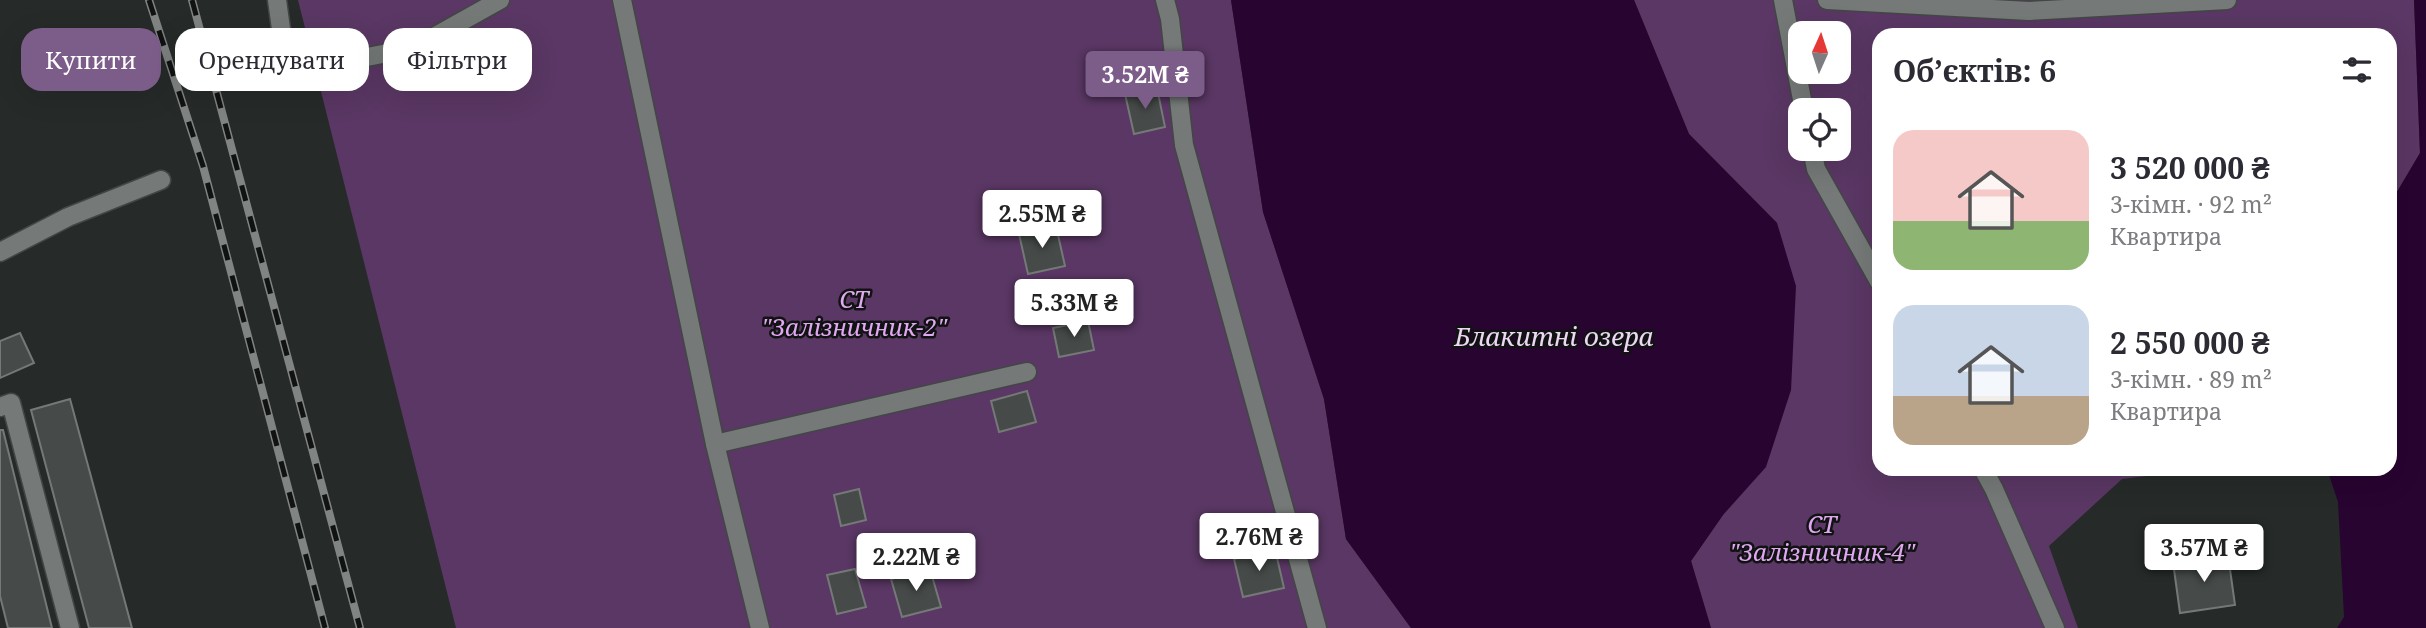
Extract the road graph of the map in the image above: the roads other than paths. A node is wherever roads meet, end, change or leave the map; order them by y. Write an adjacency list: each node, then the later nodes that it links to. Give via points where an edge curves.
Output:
1 (277, 0): 2 (lane, via 282,36 299,59 346,61 414,48)
2 (500, 0)
3 (622, 0): 15 (lane)
4 (1165, 0): 19 (lane, via 1184,145)
5 (1783, 0): 8 (lane)
6 (1827, 0): 7 (lane, via 2029,10)
7 (2227, 0)
8 (1802, 98)
9 (1814, 161): 12 (lane)
10 (162, 180): 11 (lane, via 68,217)
11 (0, 252)
12 (1872, 270)
13 (1027, 372): 15 (lane)
14 (0, 407): 17 (lane, via 11,404)
15 (715, 444): 18 (lane)
16 (1987, 476): 20 (lane)
17 (70, 628)
18 (760, 628)
19 (1317, 628)
20 (2055, 628)

